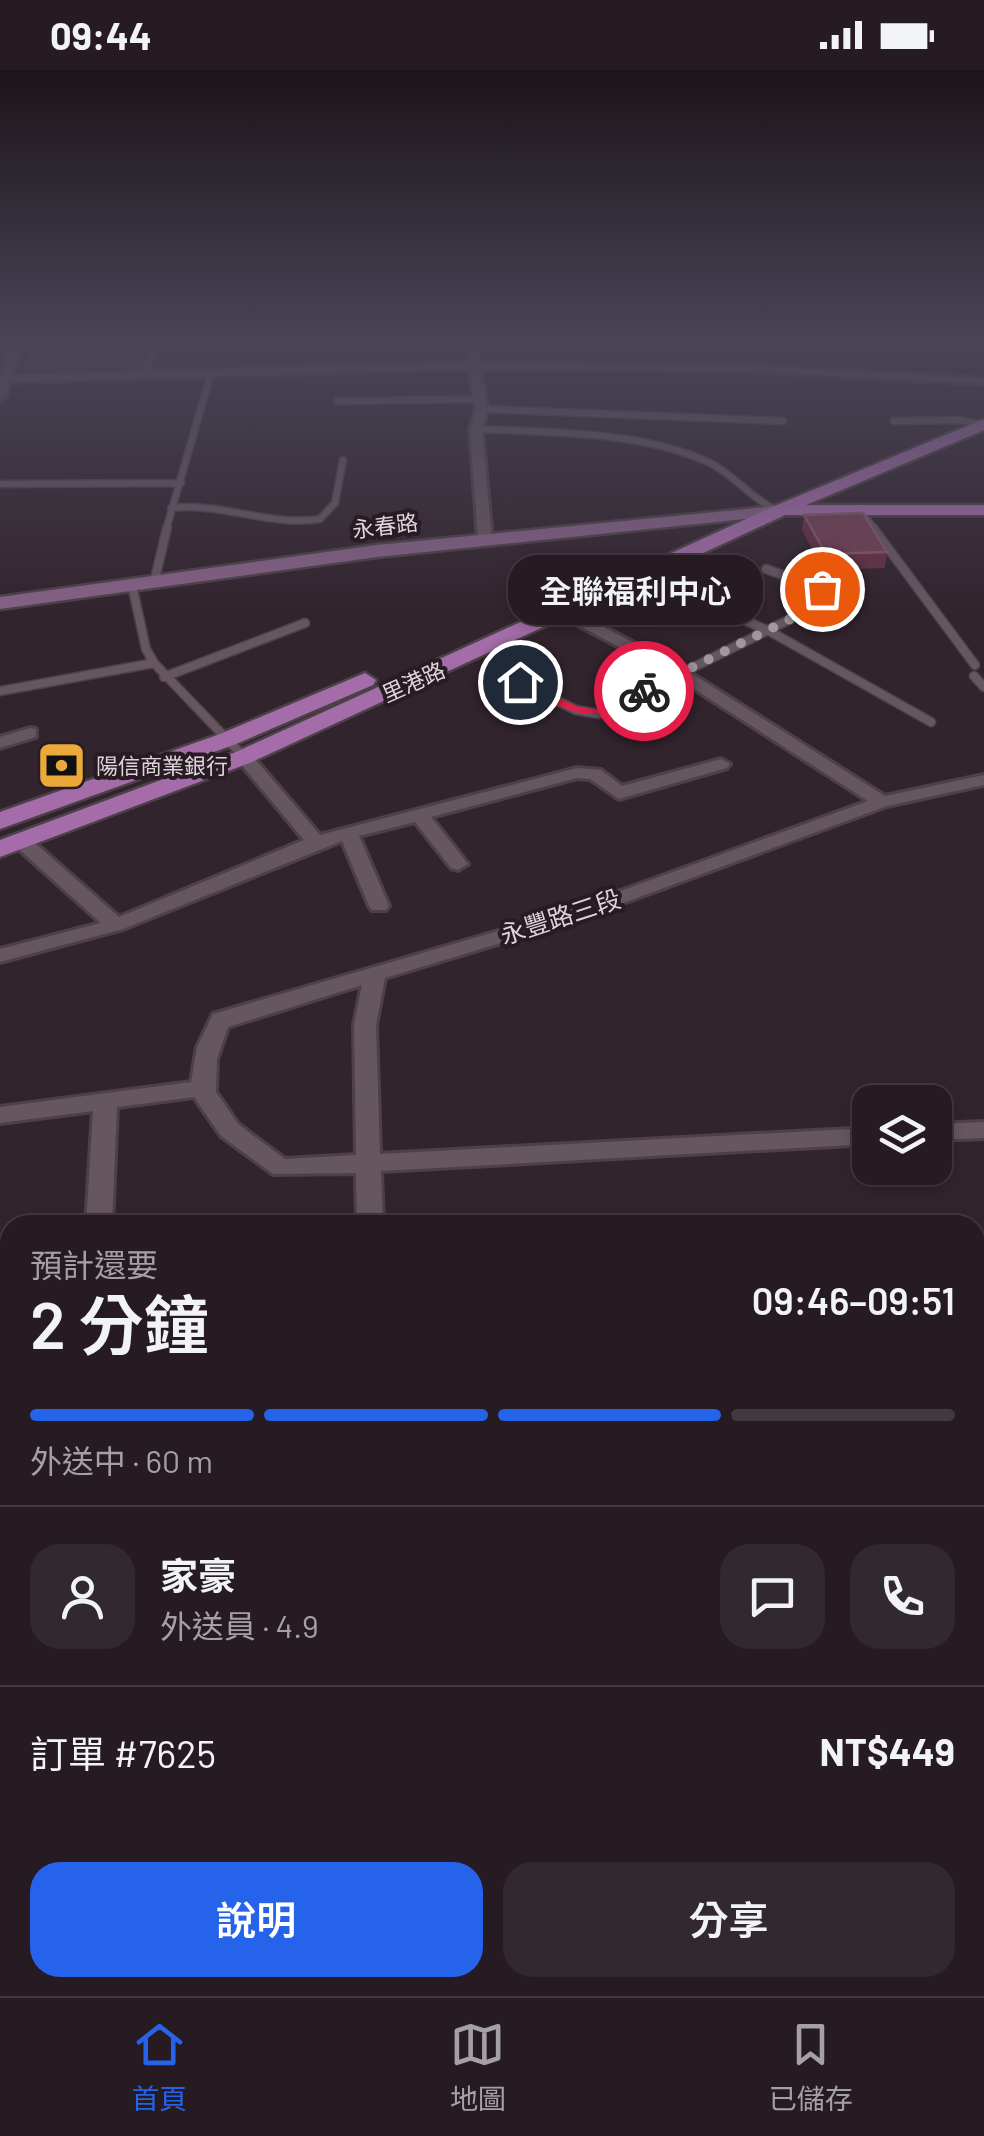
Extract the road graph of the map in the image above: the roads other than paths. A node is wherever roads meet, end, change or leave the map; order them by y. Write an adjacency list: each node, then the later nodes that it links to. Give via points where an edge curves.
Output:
1 (195, 433): 7 (lane)
2 (476, 433): 14 (street)
3 (558, 433): 9 (lane, via 712,463)
4 (931, 433): 9 (main road, 里港路)
5 (963, 433): 9 (main road, 里港路)
6 (342, 460): 10 (lane, via 334,502 320,519 213,506)
7 (181, 483): 8 (lane); 10 (lane)
8 (0, 484)
9 (769, 507): 11 (main road); 13 (street, 永春路); 16 (main road, 里港路)
10 (170, 508): 17 (lane)
11 (862, 511): 12 (main road); 27 (lane)
12 (984, 511)
13 (733, 513): 14 (street, 永春路); 31 (main road, 里港路)
14 (484, 539): 17 (street, 永春路)
15 (766, 569): 22 (lane, via 822,589 831,599)
16 (644, 575): 20 (main road, 里港路); 22 (lane)
17 (154, 583): 18 (street, 永春路)
18 (132, 585): 19 (street, 永春路); 23 (lane)
19 (0, 603)
20 (566, 612): 24 (street); 33 (main road, 里港路)
21 (305, 623): 25 (lane)
22 (771, 632): 24 (lane); 29 (lane)
23 (154, 663): 25 (lane); 28 (lane)
24 (680, 673): 26 (lane, via 599,714); 36 (street)
25 (164, 678): 31 (lane)
26 (520, 682)
27 (984, 687)
28 (0, 691)
29 (931, 722)
30 (30, 733): 32 (street)
31 (228, 739): 33 (lane); 38 (main road, 里港路)
32 (0, 743)
33 (244, 757): 40 (street); 41 (main road, 里港路)
34 (721, 764): 37 (street, via 619,793 595,774 577,773)
35 (984, 780): 36 (street, 永豐路三段)
36 (882, 802): 46 (street, 永豐路三段, via 567,917)
37 (418, 815): 39 (street); 42 (street)
38 (0, 821)
39 (349, 835): 40 (street); 43 (street)
40 (316, 842): 44 (street)
41 (10, 845): 44 (street)
42 (458, 864)
43 (379, 906)
44 (116, 925): 45 (street)
45 (0, 956)
46 (375, 974): 47 (street, 永豐路三段, via 221,1019); 53 (street, via 365,1025)
47 (203, 1088): 48 (street); 53 (street, via 207,1102 262,1159 282,1168)
48 (106, 1100): 49 (street); 54 (street)
49 (0, 1115)
50 (984, 1130): 51 (street)
51 (952, 1131)
52 (852, 1137): 53 (street)
53 (370, 1164): 55 (street)
54 (100, 1215)
55 (370, 1215)

